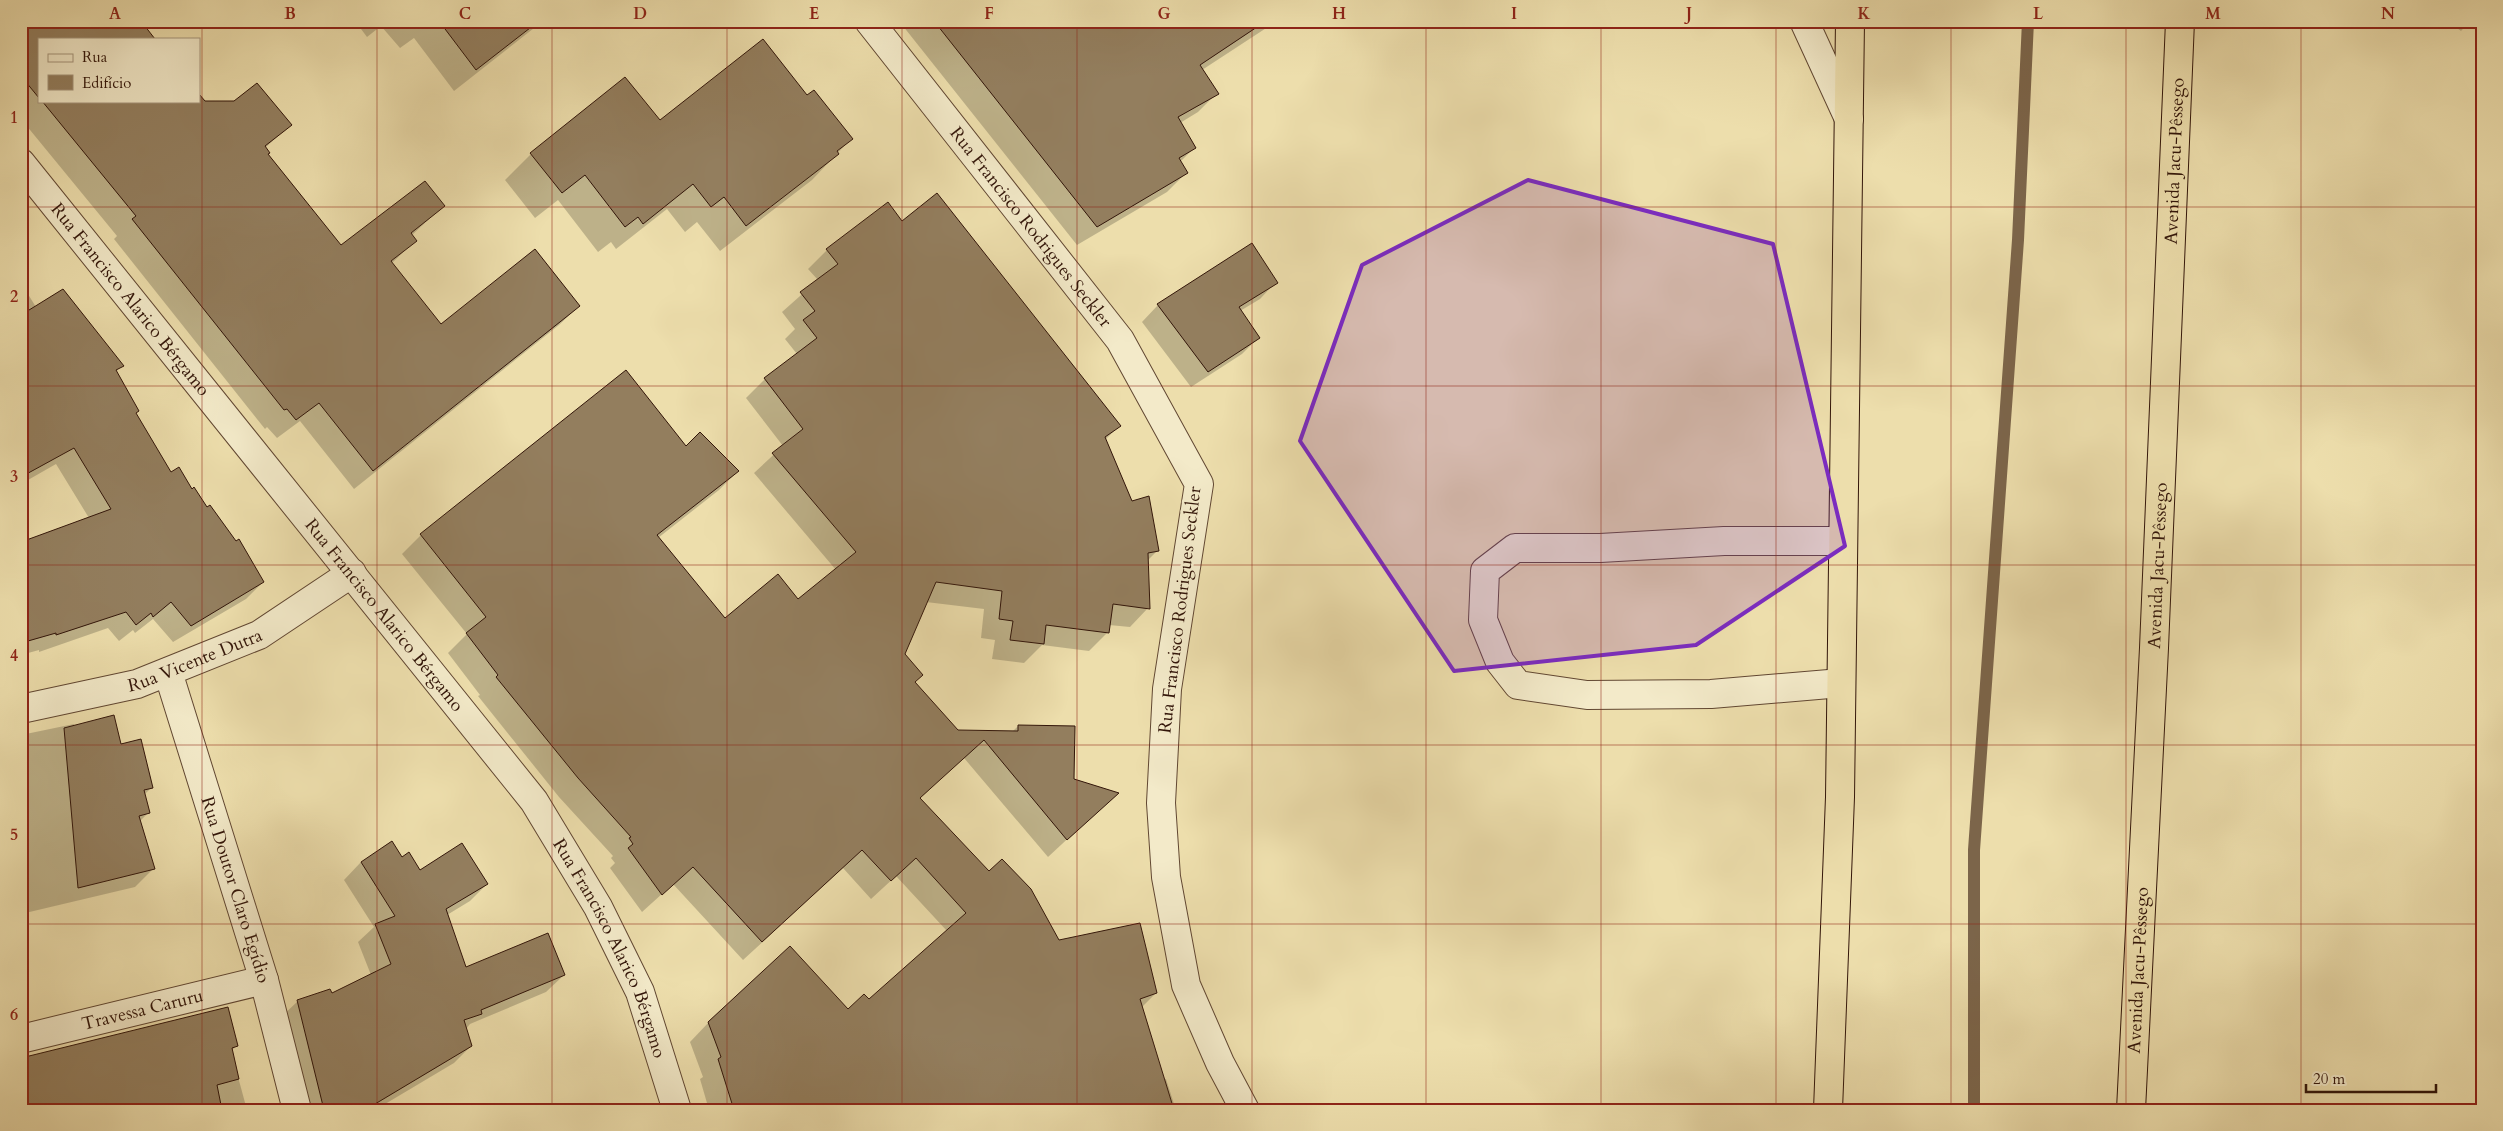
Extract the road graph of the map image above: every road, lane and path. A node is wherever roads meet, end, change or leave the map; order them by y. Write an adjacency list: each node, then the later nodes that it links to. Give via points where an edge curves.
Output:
1 (869, 21): 16 (street, Rua Francisco Rodrigues Seckler, via 1120,340 1199,484 1167,689 1161,803 1166,877 1186,985 1220,1063)
2 (1804, 21): 5 (street)
3 (1850, 21): 5 (highway)
4 (2180, 21): 18 (highway, Avenida Jacu-Pêssego)
5 (1848, 119): 7 (highway)
6 (21, 163): 8 (street, Rua Francisco Alarico Bérgamo)
7 (1843, 540): 10 (highway); 10 (street, via 1515,548 1485,571 1483,620 1500,662 1518,685 1596,695 1711,694)
8 (352, 573): 9 (street, Rua Vicente Dutra, via 259,635); 15 (street, Rua Francisco Alarico Bérgamo, via 534,802 598,906 640,992)
9 (168, 672): 11 (street, Rua Vicente Dutra, via 138,684); 12 (street, Rua Doutor Claro Egídio)
10 (1841, 683): 17 (highway)
11 (21, 709)
12 (264, 980): 13 (street, Travessa Caruru); 14 (street, Rua Doutor Claro Egídio)
13 (21, 1039)
14 (297, 1110)
15 (677, 1110)
16 (1245, 1110)
17 (1828, 1110)
18 (2131, 1110)

